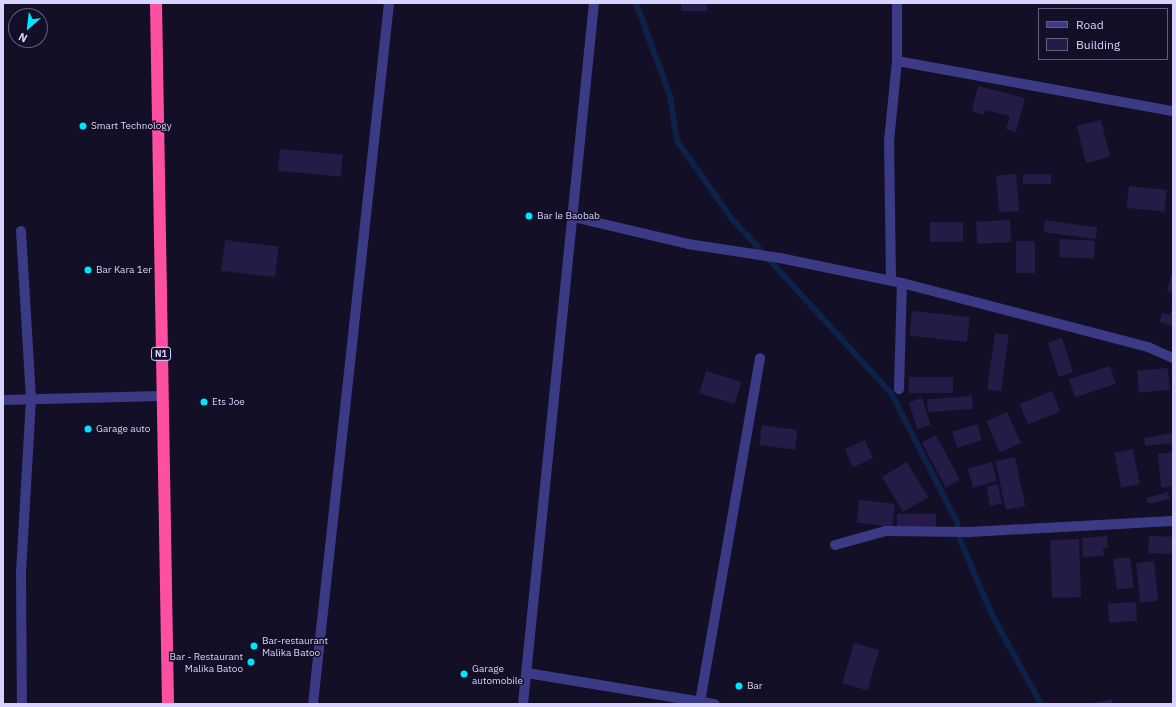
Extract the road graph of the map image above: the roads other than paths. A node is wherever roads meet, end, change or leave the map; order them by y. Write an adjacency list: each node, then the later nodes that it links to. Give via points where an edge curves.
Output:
1 (156, 3): 14 (highway, N1)
2 (389, 3): 23 (street)
3 (594, 3): 7 (street)
4 (897, 3): 5 (street)
5 (897, 61): 6 (street); 9 (street, via 889,141)
6 (1173, 111)
7 (573, 217): 9 (street, via 688,244 780,258); 19 (street)
8 (21, 231): 15 (street)
9 (891, 280): 10 (street)
10 (902, 283): 12 (street, via 1148,347); 13 (street)
11 (760, 358): 20 (street)
12 (1173, 358)
13 (899, 389)
14 (162, 396): 15 (street); 22 (highway, N1)
15 (31, 399): 16 (street); 21 (street, via 21,574)
16 (3, 400)
17 (1173, 521): 18 (street, via 969,532 886,531)
18 (835, 545)
19 (527, 673): 20 (street); 24 (street)
20 (700, 702): 25 (street)
21 (22, 704)
22 (168, 704)
23 (313, 704)
24 (523, 704)
25 (714, 704)

